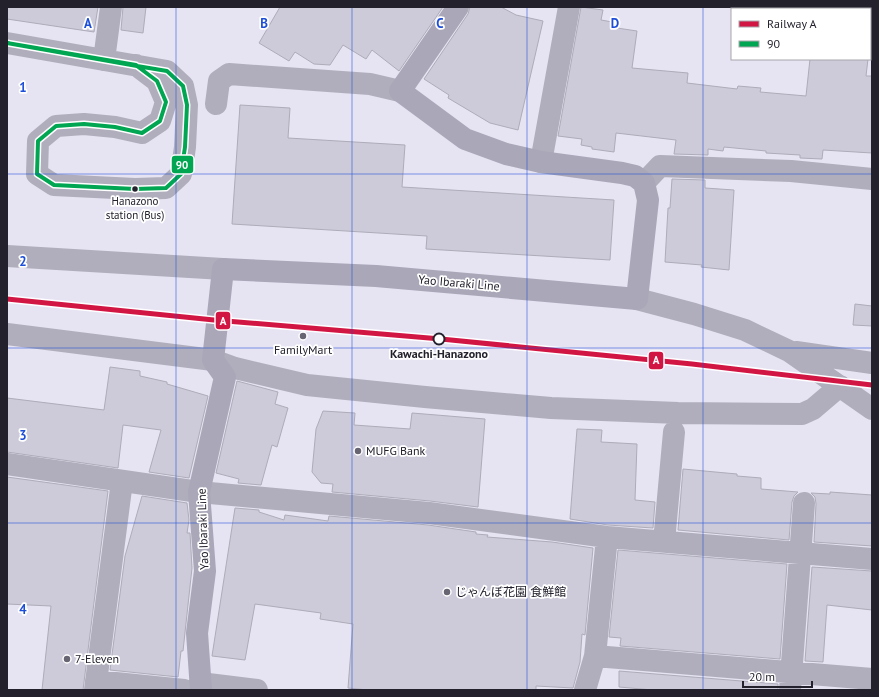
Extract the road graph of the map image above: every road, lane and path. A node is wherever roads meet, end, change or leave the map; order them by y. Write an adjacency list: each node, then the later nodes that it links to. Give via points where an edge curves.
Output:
1 (111, 7): 5 (street)
2 (458, 7): 7 (main road)
3 (569, 7): 9 (street)
4 (7, 43): 5 (street)
5 (104, 60): 6 (street)
6 (136, 65): 6 (street, via 166,71 183,86 187,105 181,174 166,188 135,189 54,185 37,174 38,141 56,126 84,124 142,133 160,120 166,102 157,81)
7 (400, 92): 8 (street, via 370,84 229,74 219,81); 9 (main road, via 465,139 506,154)
8 (216, 104)
9 (541, 162): 11 (main road, via 622,172 635,176)
10 (872, 179): 11 (street, via 791,171 660,166)
11 (644, 183): 14 (main road, via 648,200)
12 (7, 256): 13 (street)
13 (223, 269): 14 (main road, Yao Ibaraki Line, via 376,276); 17 (main road)
14 (637, 299): 16 (street, via 745,330)
15 (7, 334): 17 (street)
16 (789, 351): 18 (street); 19 (street)
17 (212, 360): 19 (street, via 307,385 551,408 802,414 813,409); 24 (main road, Yao Ibaraki Line, via 225,377)
18 (872, 363)
19 (840, 386): 20 (street)
20 (872, 409)
21 (674, 432): 27 (street)
22 (7, 464): 23 (street)
23 (122, 481): 24 (street); 33 (street)
24 (199, 492): 26 (street, via 429,513); 34 (main road, Yao Ibaraki Line, via 205,571 197,633)
25 (804, 503): 28 (street)
26 (607, 537): 27 (street); 30 (street)
27 (664, 542): 28 (street)
28 (800, 553): 29 (street); 32 (street)
29 (872, 559)
30 (595, 656): 32 (street); 36 (street)
31 (872, 679): 32 (street)
32 (791, 681)
33 (95, 685): 34 (street)
34 (195, 688): 35 (street)
35 (257, 690)
36 (585, 690)

